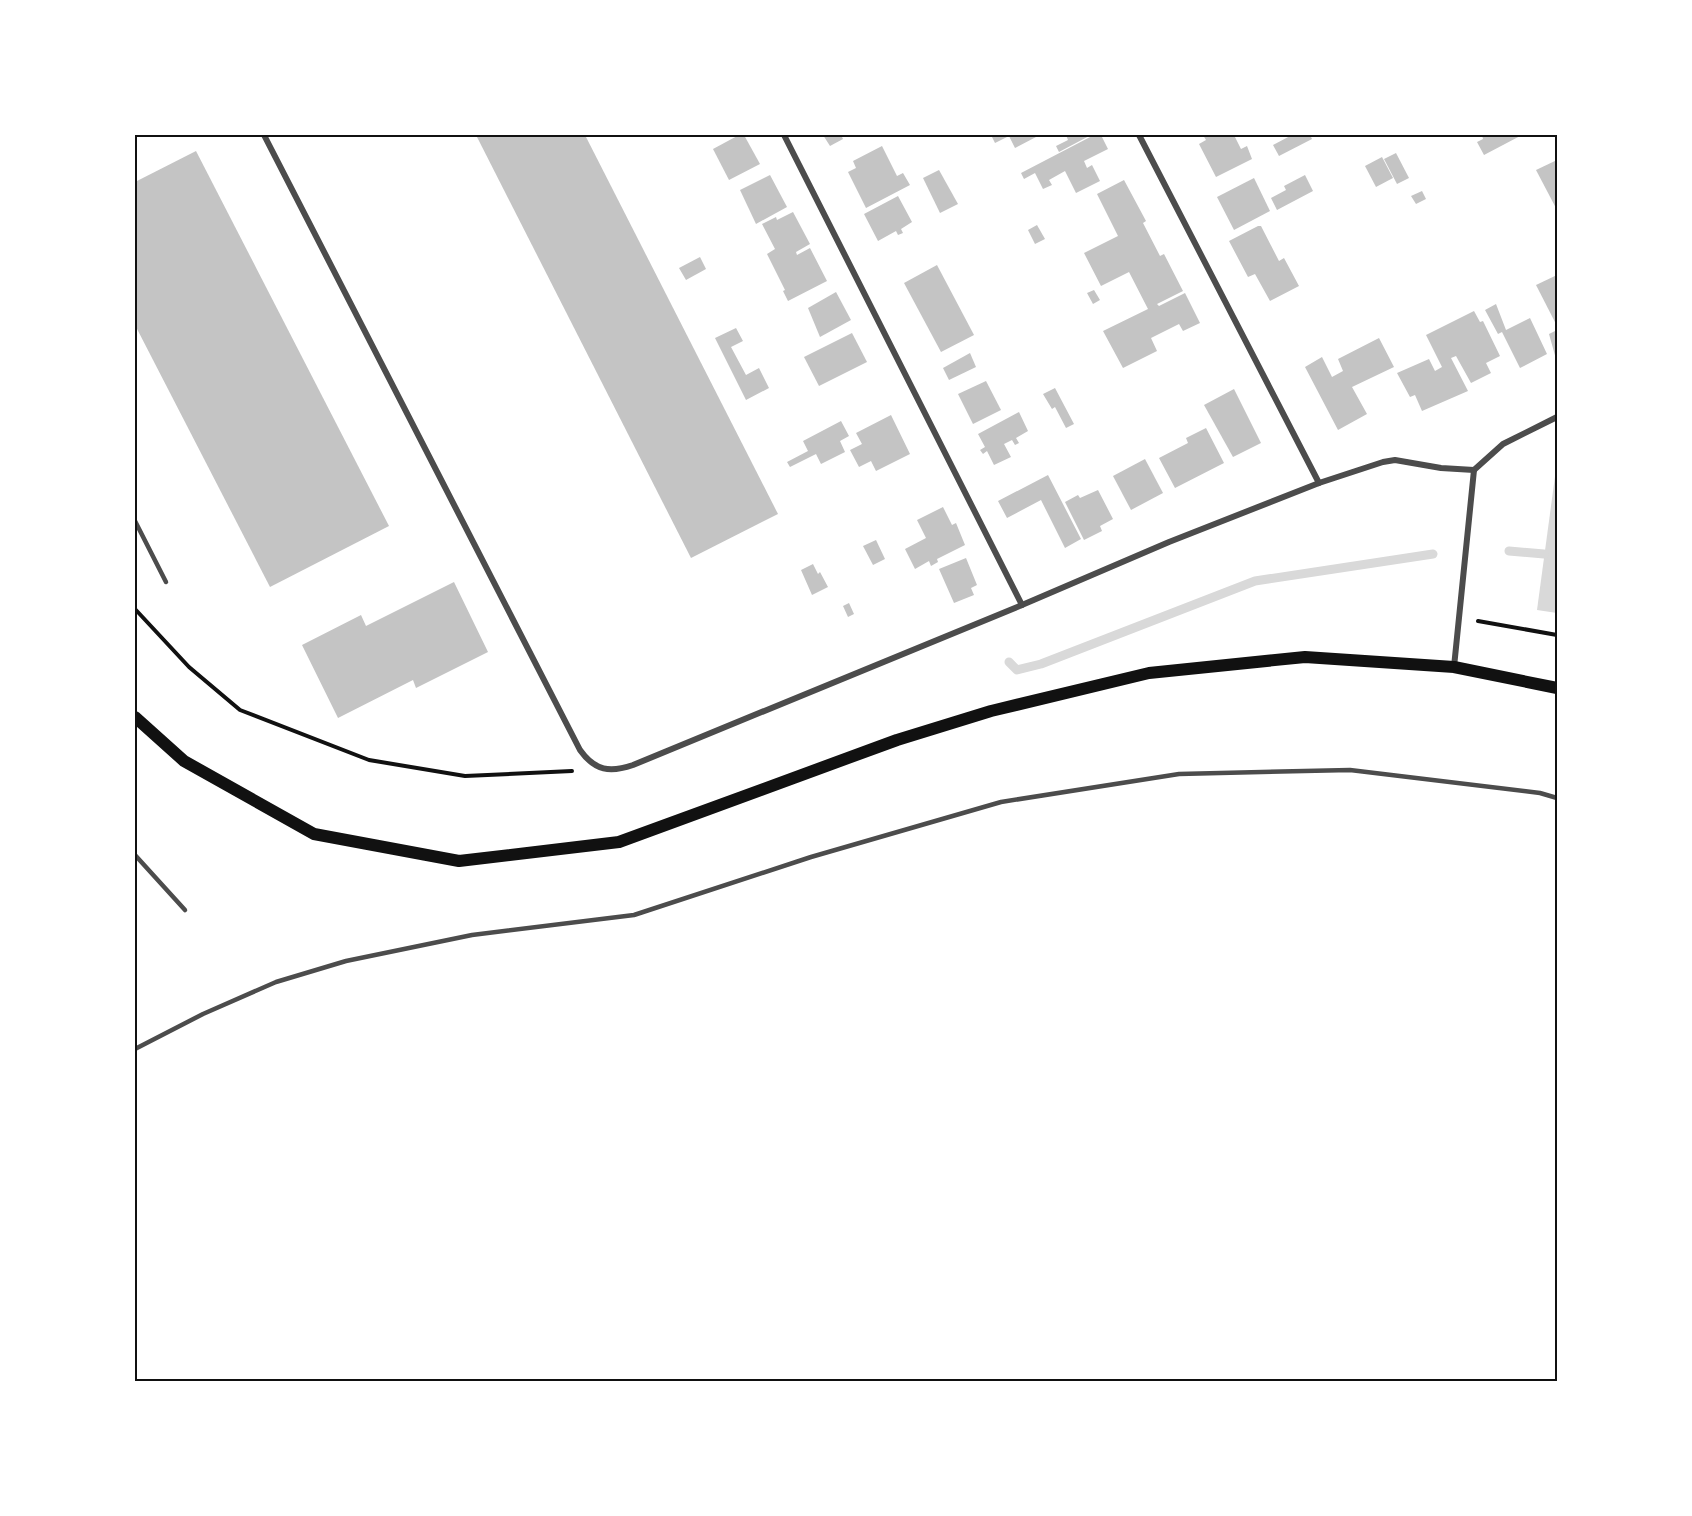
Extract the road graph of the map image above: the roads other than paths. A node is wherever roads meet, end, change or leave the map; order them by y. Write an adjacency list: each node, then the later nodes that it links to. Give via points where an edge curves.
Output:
1 (264, 135): 9 (street, via 589,762 609,770 633,765)
2 (784, 135): 9 (street)
3 (1139, 135): 6 (street)
4 (1557, 417): 5 (street, via 1503,444)
5 (1474, 470): 6 (street, via 1395,460); 10 (street)
6 (1319, 483): 9 (street)
7 (135, 521): 8 (lane)
8 (166, 582)
9 (1022, 605)
10 (1454, 667): 11 (main road); 12 (main road, via 1305,657 1149,673 991,711 897,740 619,843 459,861 314,834 184,761)
11 (1557, 688)
12 (135, 717)
13 (1557, 798): 16 (lane, via 1350,770 1179,774 1001,802 811,857 634,915 472,935 346,961 276,982)
14 (135, 855): 15 (lane)
15 (185, 910)
16 (135, 1049)

